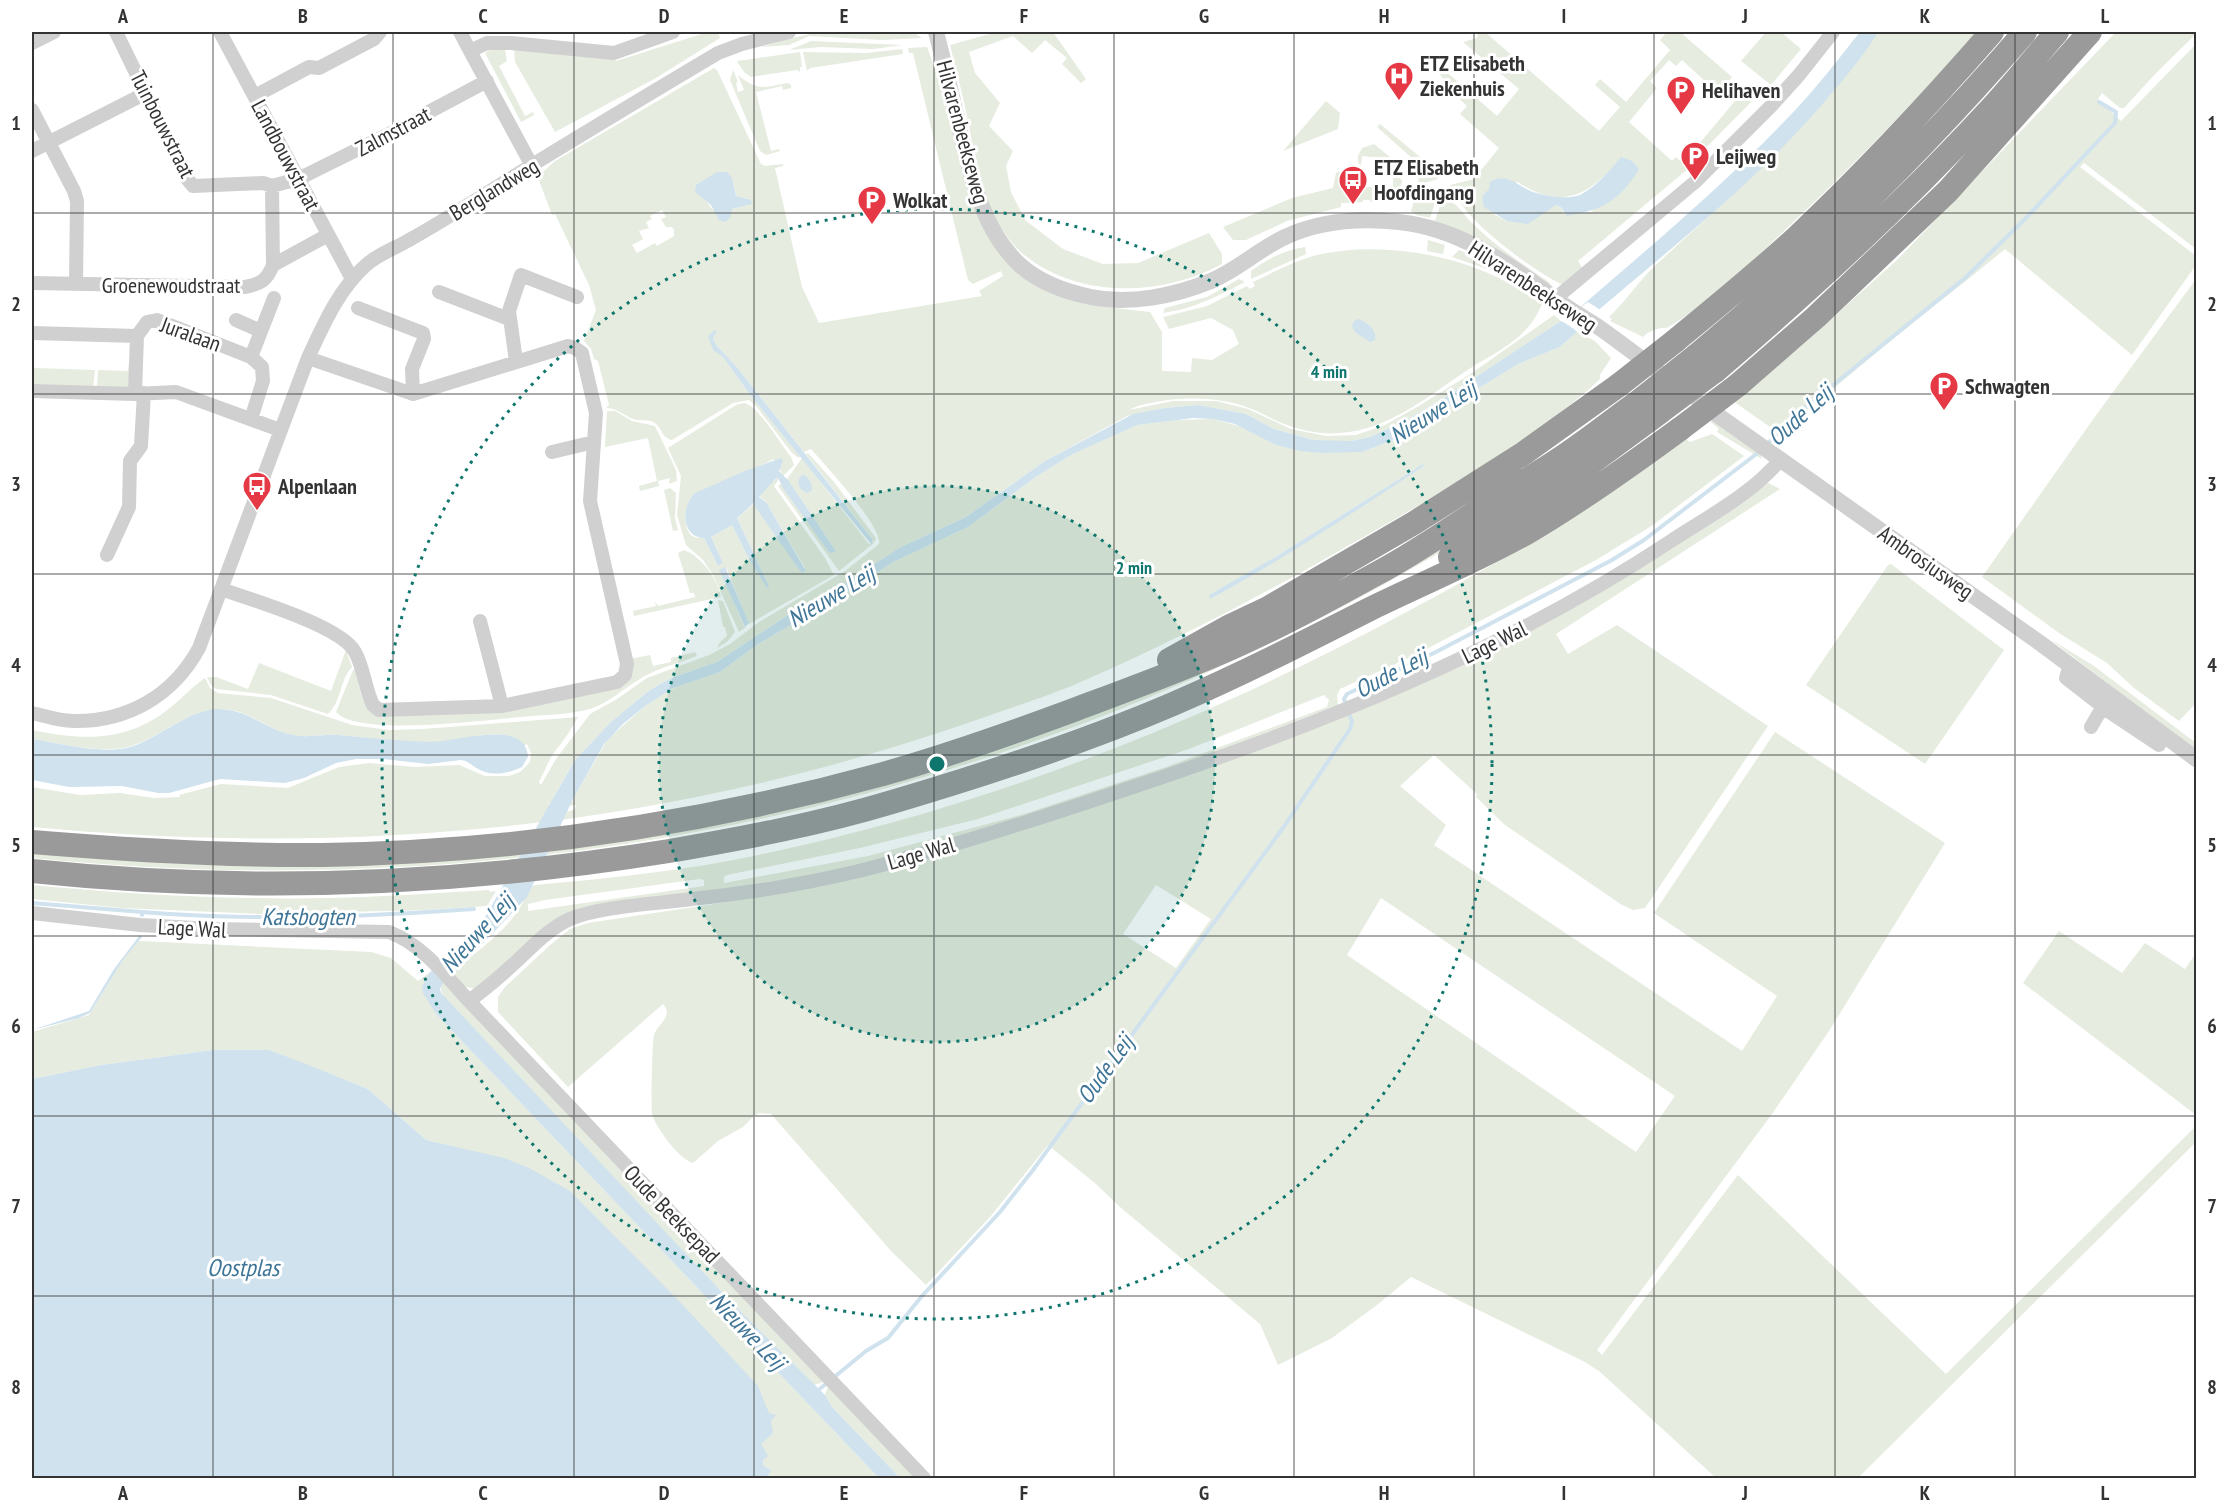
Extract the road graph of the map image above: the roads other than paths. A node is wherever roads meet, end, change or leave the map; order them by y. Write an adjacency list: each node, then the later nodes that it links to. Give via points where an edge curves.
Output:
1 (54, 32): 16 (street)
2 (116, 32): 20 (street, Tuinbouwstraat)
3 (220, 32): 21 (street, Landbouwstraat)
4 (380, 32): 21 (street, via 319,68 309,67)
5 (460, 32): 17 (street)
6 (674, 32): 17 (street, via 614,53 511,43 487,43)
7 (789, 32): 15 (street, Berglandweg)
8 (936, 32): 36 (street, Hilvarenbeekseweg, via 972,178 985,214 1020,265 1046,283 1102,299 1156,298 1211,280 1284,237 1320,225 1361,220 1436,229 1496,258)
9 (1833, 32): 36 (street, via 1799,75 1711,166)
10 (1992, 32): 60 (highway, bridge, via 1894,140 1797,236 1619,385 1524,453 1414,523 1268,608)
11 (2025, 32): 49 (highway, bridge, via 1968,98 1826,243 1696,356)
12 (2057, 32): 49 (highway, bridge, via 1988,113 1833,266 1715,371)
13 (2090, 32): 18 (highway)
14 (2106, 32): 18 (highway)
15 (738, 38): 25 (street, Berglandweg)
16 (32, 43)
17 (470, 51): 19 (street)
18 (2052, 75): 57 (highway, bridge, via 1948,191 1833,302 1738,385 1612,479 1528,532)
19 (487, 81): 25 (street); 26 (street, Zalmstraat)
20 (146, 93): 23 (street); 27 (street, Tuinbouwstraat, via 194,186)
21 (255, 96): 26 (street, Landbouwstraat)
22 (32, 110): 23 (street)
23 (48, 143): 24 (street); 32 (street, via 77,201)
24 (32, 151)
25 (532, 166): 30 (street, Berglandweg, via 376,257)
26 (298, 179): 27 (street, Tuinbouwstraat); 28 (street, Landbouwstraat)
27 (272, 186): 29 (street, Landbouwstraat)
28 (328, 235): 29 (street, Groenewoudstraat); 30 (street, Landbouwstraat)
29 (273, 265): 32 (street, Groenewoudstraat, via 268,279 245,287)
30 (352, 279): 44 (street, Berglandweg, via 323,324)
31 (32, 283): 32 (street, Groenewoudstraat)
32 (76, 284)
33 (439, 292): 38 (street)
34 (577, 297): 38 (street, via 521,275 510,303)
35 (274, 298): 40 (street, Juralaan)
36 (1560, 301): 53 (street, Hilvarenbeekseweg)
37 (358, 308): 48 (street, via 423,333 412,369)
38 (509, 319): 45 (street)
39 (236, 320): 40 (street, Juralaan)
40 (261, 331): 43 (street, Juralaan)
41 (32, 333): 42 (street, Juralaan)
42 (137, 336): 43 (street, Juralaan, via 147,322 157,320); 47 (street, Juralaan)
43 (251, 357): 50 (street, Juralaan, via 262,367 263,381)
44 (308, 358): 48 (street); 51 (street, Berglandweg)
45 (516, 361): 48 (street); 52 (street, via 568,346 582,353 596,412)
46 (32, 391): 47 (street)
47 (139, 394): 50 (street, via 176,392); 55 (street, Juralaan, via 141,446 130,461 129,507)
48 (413, 394)
49 (1651, 406): 57 (highway, via 1558,488); 60 (highway, via 1557,460 1379,573 1194,664)
50 (251, 418): 51 (street)
51 (280, 430): 56 (street, Berglandweg)
52 (594, 442): 54 (street); 61 (street, via 590,501 627,664 625,675 617,682)
53 (1769, 450): 59 (street, Ambrosiusweg, via 2070,665); 69 (street, Lage Wal, via 1758,483 1600,586 1518,631 1340,711 1170,775 914,856 782,887 571,919 551,929)
54 (552, 452)
55 (107, 555)
56 (221, 589): 61 (street, via 328,628 348,642 356,653 373,705 379,710); 62 (street, via 192,661 169,688 149,702 131,712 96,720 71,721)
57 (1371, 609): 67 (highway, via 1171,705 1071,744 887,804 726,842 625,858 403,880 276,883)
58 (480, 621): 61 (street)
59 (2107, 701): 63 (street); 64 (street, Ambrosiusweg); 65 (street, Ambrosiusweg)
60 (1090, 704): 66 (highway, via 985,743 884,774 719,813 569,838 325,855 134,850)
61 (502, 706)
62 (32, 713)
63 (2091, 727)
64 (2159, 745)
65 (2196, 759)
66 (32, 842)
67 (32, 871)
68 (32, 914): 69 (street, Lage Wal, via 193,928 389,932 404,938)
69 (470, 1001): 70 (street, Oude Beeksepad)
70 (924, 1479)

